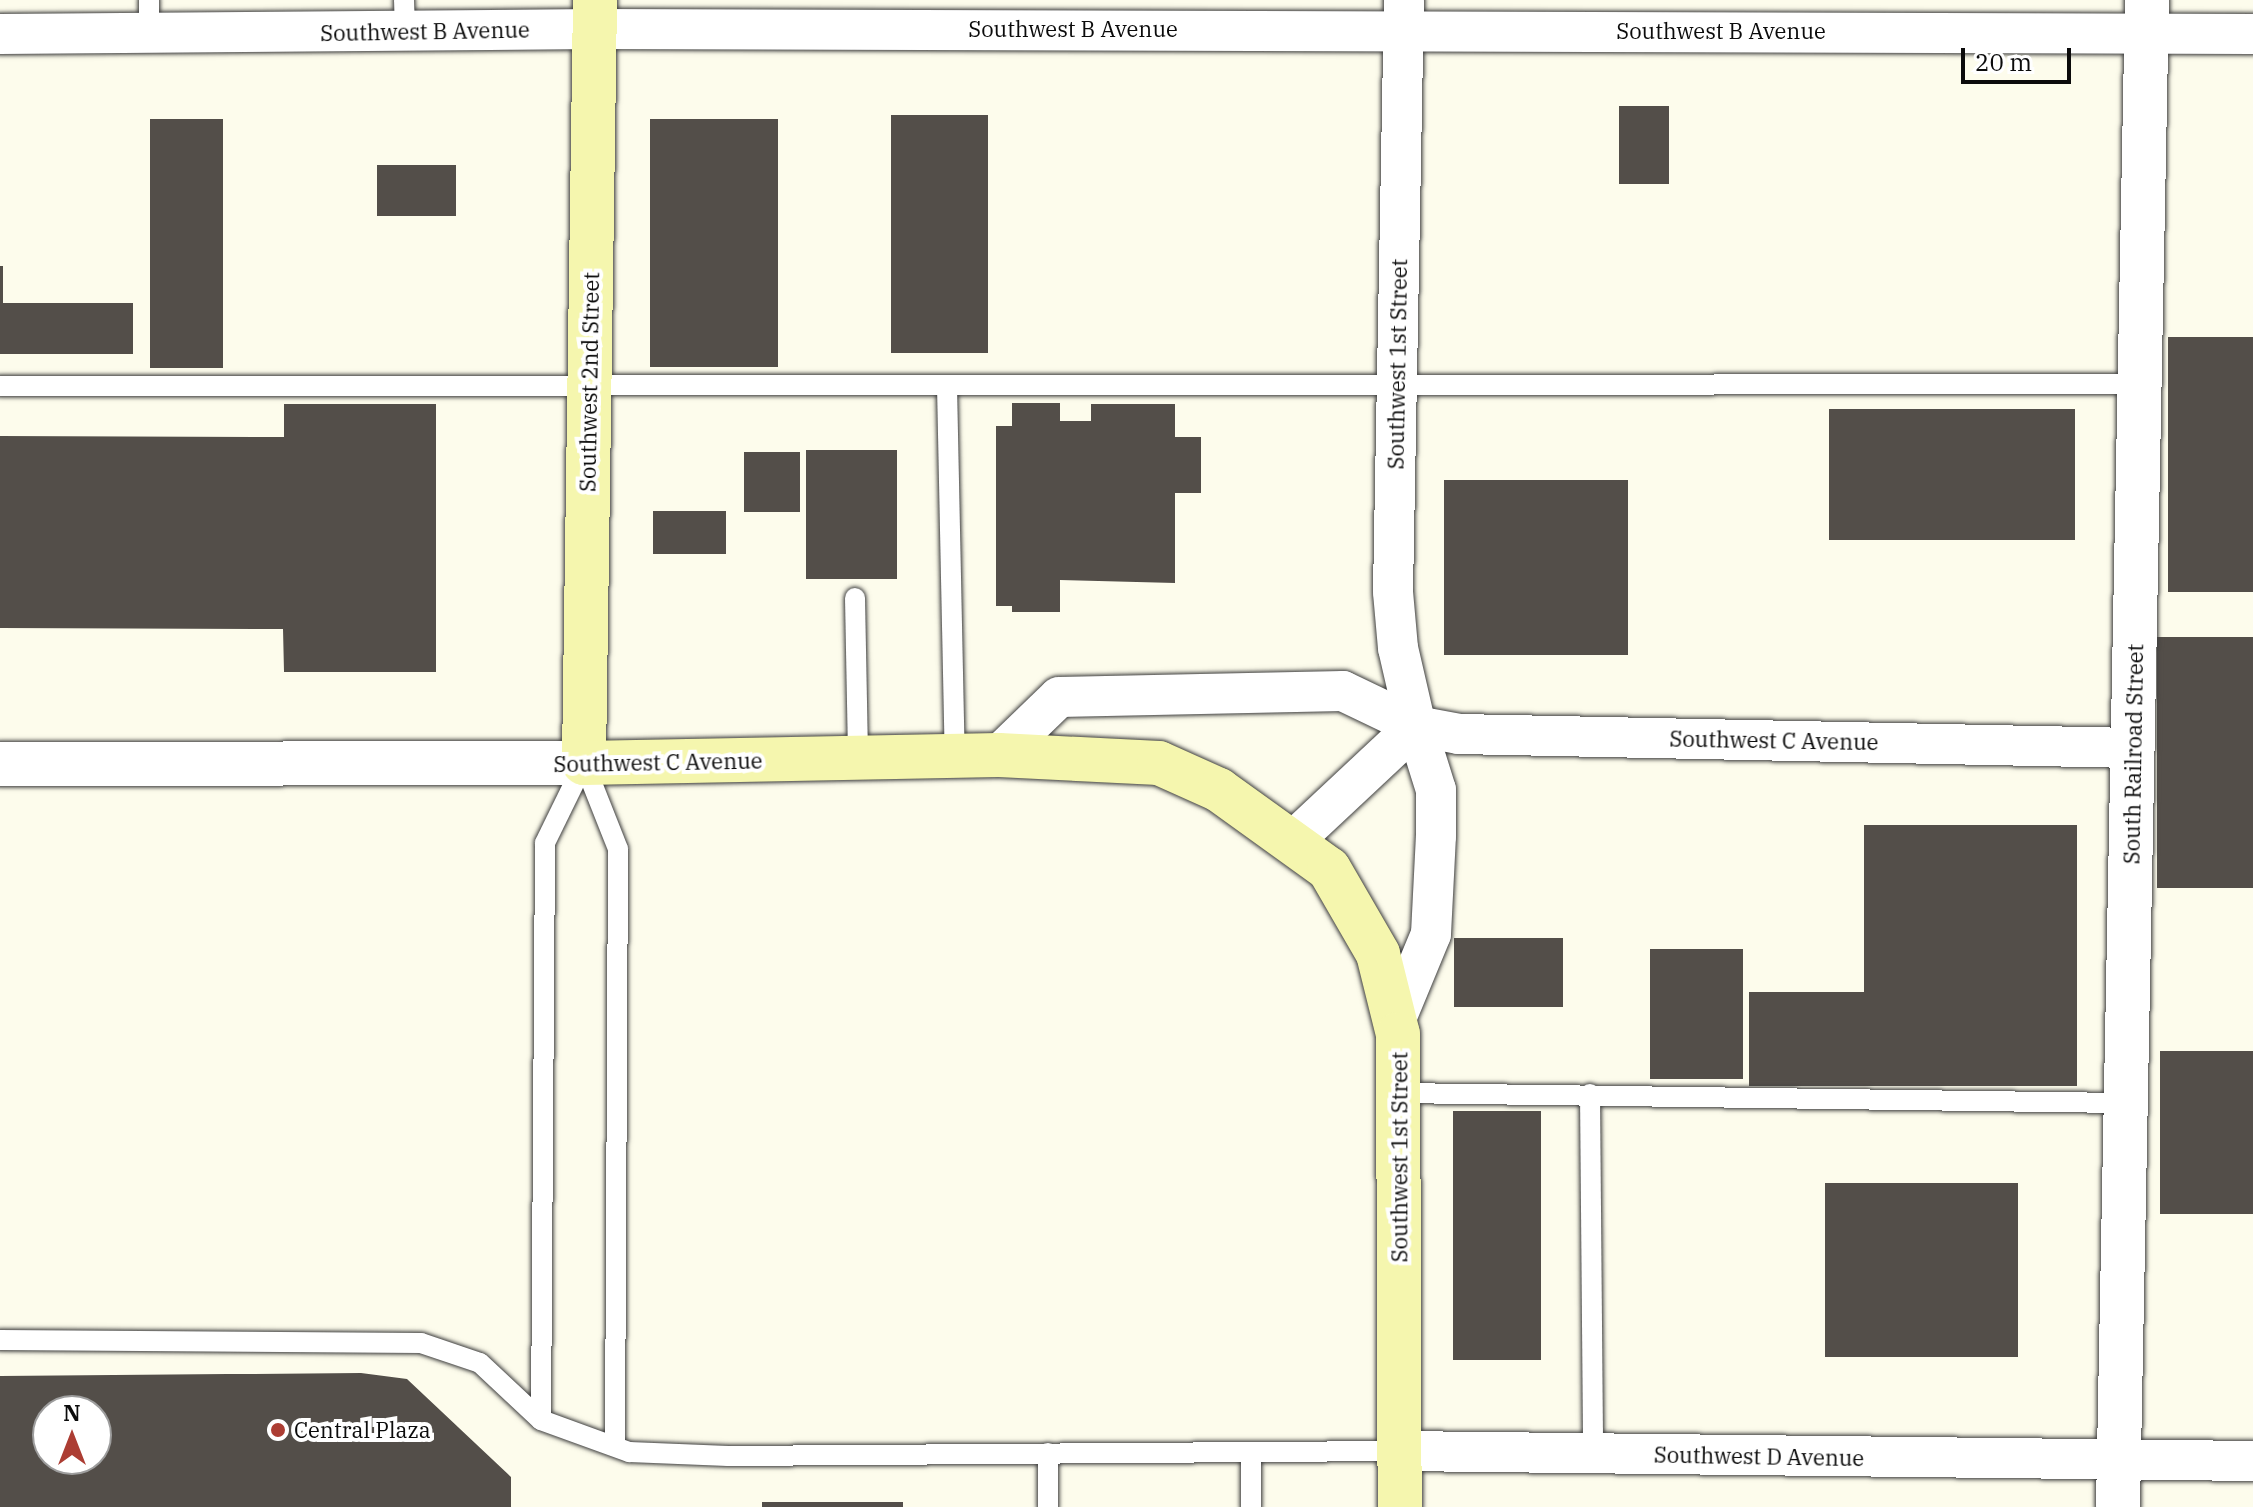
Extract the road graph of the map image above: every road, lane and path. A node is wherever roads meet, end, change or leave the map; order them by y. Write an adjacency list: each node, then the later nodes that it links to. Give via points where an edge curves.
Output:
1 (595, 14): 2 (street, Southwest B Avenue); 4 (street, Southwest B Avenue); 12 (main road, Southwest 2nd Street)
2 (1404, 15): 5 (street, Southwest B Avenue); 9 (street, Southwest 1st Street)
3 (149, 16): 4 (street, Southwest B Avenue); 6 (street, Southwest B Avenue)
4 (404, 16)
5 (2147, 17): 7 (street, Southwest B Avenue); 8 (street, South Railroad Street)
6 (0, 34)
7 (2253, 34)
8 (2140, 384): 9 (lane); 15 (street, South Railroad Street)
9 (1397, 385): 11 (lane); 14 (street, Southwest 1st Street, via 1393,592 1398,648)
10 (0, 386): 12 (lane)
11 (947, 386): 12 (lane); 17 (lane)
12 (589, 388): 19 (main road, Southwest 2nd Street)
13 (855, 598): 18 (lane)
14 (1416, 726): 15 (street, Southwest C Avenue, via 1459,734); 16 (street, Southwest C Avenue, via 1343,691 1059,697); 21 (street); 22 (street, Southwest 1st Street, via 1436,790 1431,934)
15 (2133, 748): 25 (street, South Railroad Street)
16 (999, 755): 17 (main road, Southwest C Avenue); 21 (main road, Southwest C Avenue, via 1159,763 1219,790)
17 (955, 756): 18 (main road, Southwest C Avenue)
18 (858, 758): 19 (main road, Southwest C Avenue)
19 (584, 763): 20 (street, Southwest C Avenue); 27 (lane, via 545,843); 28 (lane, via 618,849)
20 (0, 764)
21 (1292, 842): 22 (main road, Southwest 1st Street, via 1329,869 1378,954)
22 (1395, 1021): 23 (main road, Southwest 1st Street)
23 (1398, 1093): 24 (lane); 29 (main road, Southwest 1st Street)
24 (1590, 1094): 25 (lane); 32 (lane)
25 (2126, 1103): 34 (street, South Railroad Street)
26 (0, 1340): 27 (lane, via 421,1343 480,1363)
27 (541, 1420): 28 (lane)
28 (615, 1446): 31 (lane, via 629,1452 728,1456)
29 (1400, 1451): 30 (lane); 32 (street, Southwest D Avenue); 37 (main road, Southwest 1st Street)
30 (1251, 1452): 31 (lane); 36 (lane)
31 (1048, 1453): 35 (lane)
32 (1593, 1454): 34 (street, Southwest D Avenue)
33 (2253, 1461): 34 (street, Southwest D Avenue)
34 (2119, 1462): 38 (street, South Railroad Street)
35 (1048, 1507)
36 (1251, 1507)
37 (1400, 1507)
38 (2118, 1507)

